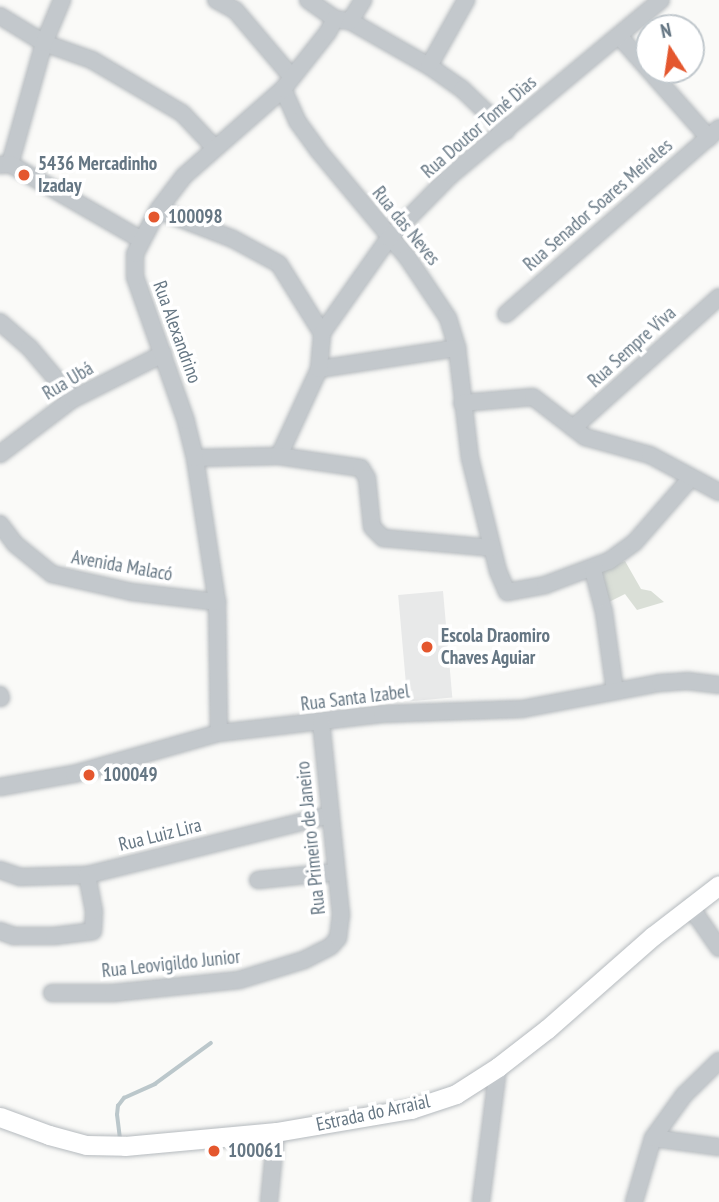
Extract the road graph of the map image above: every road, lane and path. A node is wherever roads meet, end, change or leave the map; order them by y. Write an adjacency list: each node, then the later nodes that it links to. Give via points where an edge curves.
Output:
1 (62, 0): 11 (street)
2 (216, 0): 7 (street, Rua das Neves)
3 (308, 0): 9 (street)
4 (363, 0): 9 (street, Rua Alexandrino)
5 (466, 0): 12 (street)
6 (661, 0): 10 (street, Rua Doutor Tomé Dias)
7 (239, 5): 13 (street, Rua das Neves)
8 (0, 16): 11 (street)
9 (342, 20): 12 (street); 13 (street, Rua Alexandrino)
10 (619, 36): 14 (street, Rua Doutor Tomé Dias); 15 (street)
11 (44, 43): 16 (street, via 92,60 181,113); 17 (street)
12 (429, 66): 14 (street, via 462,89)
13 (287, 83): 16 (street, Rua Alexandrino); 19 (street, Rua das Neves, via 297,121)
14 (506, 131): 19 (street, Rua Doutor Tomé Dias, via 451,175)
15 (714, 133): 22 (street, Rua Senador Soares Meireles)
16 (214, 147): 18 (street, Rua Alexandrino)
17 (5, 165): 20 (street)
18 (158, 209): 20 (street, Rua Alexandrino); 24 (street, via 233,239 279,264)
19 (389, 238): 24 (street, Rua Doutor Tomé Dias); 25 (street, Rua das Neves, via 433,293 448,318)
20 (141, 239): 26 (street, Rua Alexandrino, via 135,254 135,277)
21 (719, 297): 30 (street, Rua Sempre Viva)
22 (506, 314)
23 (0, 322): 28 (street, via 29,347)
24 (322, 333): 27 (street)
25 (457, 348): 27 (street); 29 (street, Rua das Neves)
26 (163, 354): 28 (street, Rua Ubá); 33 (street, Rua Alexandrino)
27 (319, 369): 32 (street)
28 (73, 399): 31 (street, Rua Ubá)
29 (461, 403): 30 (street, via 533,397); 37 (street, Rua das Neves)
30 (573, 428): 34 (street, via 589,439 650,455)
31 (2, 447)
32 (279, 456): 33 (street); 37 (street, via 361,468 367,478 372,527 383,538)
33 (195, 458): 39 (street, Rua Alexandrino)
34 (691, 478): 35 (street); 38 (street, via 634,543)
35 (719, 492)
36 (0, 523): 39 (street, Avenida Malacó, via 15,544 52,574 132,592)
37 (492, 548): 38 (street, Rua das Neves, via 507,592)
38 (593, 570): 41 (street)
39 (217, 601): 43 (street, Rua Alexandrino)
40 (719, 685): 41 (street, Rua Santa Izabel, via 674,682)
41 (615, 691): 42 (street, Rua Santa Izabel, via 522,709 414,712)
42 (321, 723): 43 (street, Rua Santa Izabel); 45 (street, Rua Primeiro de Janeiro)
43 (219, 733): 44 (street, Rua Santa Izabel, via 61,777)
44 (0, 788)
45 (329, 816): 47 (street, Rua Primeiro de Janeiro); 48 (street, Rua Luiz Lira)
46 (0, 870): 48 (street, Rua Luiz Lira, via 20,877)
47 (336, 872): 49 (street); 53 (street, Rua Primeiro de Janeiro, via 340,927)
48 (87, 875): 52 (street, via 93,932 15,936)
49 (258, 880)
50 (719, 885): 51 (main road, Estrada do Arraial)
51 (690, 906): 54 (street); 57 (main road, Estrada do Arraial)
52 (0, 931)
53 (331, 946): 55 (street, Rua Leovigildo Junior, via 304,960 239,980 113,993)
54 (719, 948)
55 (52, 993)
56 (719, 1061): 60 (street, via 684,1095)
57 (498, 1067): 59 (main road, Estrada do Arraial, via 456,1094 411,1108); 63 (street)
58 (0, 1117): 59 (main road, Estrada do Arraial, via 86,1145 125,1146)
59 (276, 1132): 62 (street)
60 (653, 1138): 61 (street); 64 (street)
61 (719, 1147)
62 (269, 1202)
63 (481, 1202)
64 (634, 1202)

